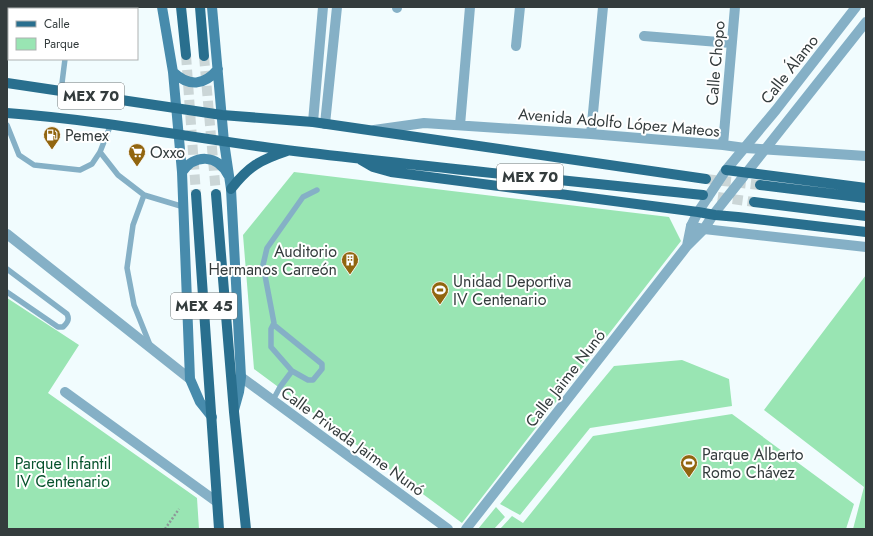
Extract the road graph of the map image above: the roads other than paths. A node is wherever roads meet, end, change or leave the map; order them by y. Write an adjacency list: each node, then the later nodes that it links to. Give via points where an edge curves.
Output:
1 (162, 7): 20 (main road)
2 (181, 7): 16 (main road)
3 (200, 7): 17 (main road)
4 (212, 7): 19 (main road)
5 (323, 7): 26 (street)
6 (337, 7): 28 (street)
7 (470, 7): 30 (street)
8 (520, 7): 15 (street)
9 (603, 7): 33 (street)
10 (734, 7): 14 (street, Calle Chopo)
11 (856, 7): 36 (street, Calle Álamo)
12 (866, 22): 38 (street, Calle Álamo)
13 (644, 36): 14 (street)
14 (732, 44): 35 (street, Calle Chopo)
15 (516, 46)
16 (186, 55)
17 (204, 56)
18 (65, 60): 22 (lane)
19 (218, 69): 20 (main road, via 202,82 191,83); 25 (main road)
20 (173, 72): 23 (main road)
21 (7, 83): 22 (main road, MEX 70)
22 (61, 91): 23 (main road, MEX 70)
23 (176, 108): 25 (main road, MEX 70); 32 (main road)
24 (7, 113): 27 (main road, MEX 70)
25 (222, 115): 26 (main road, MEX 70); 34 (main road)
26 (313, 122): 28 (main road, MEX 70)
27 (111, 124): 32 (main road, MEX 70); 39 (lane)
28 (325, 124): 31 (main road, MEX 70)
29 (7, 125): 39 (lane, via 19,155 34,165 80,170 92,164)
30 (460, 125): 31 (street, Avenida Adolfo López Mateos, via 424,123); 33 (street, Avenida Adolfo López Mateos)
31 (370, 130): 46 (main road, MEX 70)
32 (178, 134): 34 (main road, MEX 70); 43 (main road)
33 (591, 134): 35 (street, Avenida Adolfo López Mateos)
34 (224, 142): 37 (main road, MEX 70); 45 (main road)
35 (723, 145): 36 (street, Avenida Adolfo López Mateos)
36 (744, 148): 38 (street, Avenida Adolfo López Mateos); 42 (street, Calle Álamo)
37 (289, 150): 41 (main road, MEX 70); 49 (main road, via 258,162 243,173)
38 (765, 150): 40 (street, Avenida Adolfo López Mateos); 44 (street, Calle Álamo)
39 (100, 152): 53 (lane, via 118,175)
40 (866, 156)
41 (358, 158): 54 (main road, MEX 70); 58 (main road, via 373,167 391,172)
42 (726, 170): 44 (main road); 58 (street, Calle Jaime Nunó)
43 (182, 172): 45 (main road, via 192,162 207,159 224,168); 57 (main road)
44 (747, 173): 48 (main road); 59 (street, Calle Jaime Nunó)
45 (229, 176): 49 (main road)
46 (706, 179)
47 (760, 185): 55 (main road)
48 (866, 188)
49 (230, 189): 72 (main road)
50 (317, 190): 69 (lane, via 303,197 267,248 264,265)
51 (196, 194): 77 (main road, MEX 45)
52 (216, 194): 76 (main road, MEX 45)
53 (144, 195): 57 (lane); 70 (lane, via 133,225 127,268 134,305)
54 (703, 195)
55 (866, 198)
56 (754, 202): 60 (main road)
57 (184, 207): 73 (main road)
58 (698, 212): 59 (main road); 61 (street, Calle Jaime Nunó)
59 (713, 215): 62 (street, Calle Jaime Nunó); 63 (main road)
60 (866, 216)
61 (691, 226): 62 (street); 65 (street, Calle Jaime Nunó)
62 (704, 230): 65 (street, Calle Jaime Nunó); 66 (street)
63 (866, 232)
64 (7, 234): 70 (street)
65 (687, 246): 82 (street, Calle Jaime Nunó)
66 (866, 247)
67 (7, 269): 68 (lane, via 67,314 69,321 63,327 58,327)
68 (7, 292)
69 (274, 325): 71 (lane, via 271,329 271,346); 71 (lane, via 322,364 322,369 313,380)
70 (151, 348): 73 (street)
71 (292, 371): 75 (lane)
72 (241, 377): 75 (street, Calle Privada Jaime Nunó); 76 (main road)
73 (190, 379): 77 (main road, via 200,402)
74 (65, 392): 78 (street)
75 (273, 400): 81 (street, Calle Privada Jaime Nunó)
76 (234, 412): 80 (main road, MEX 45)
77 (212, 417): 78 (main road, MEX 45)
78 (217, 502): 79 (main road, MEX 45)
79 (219, 529)
80 (246, 529)
81 (448, 529)
82 (466, 529)

